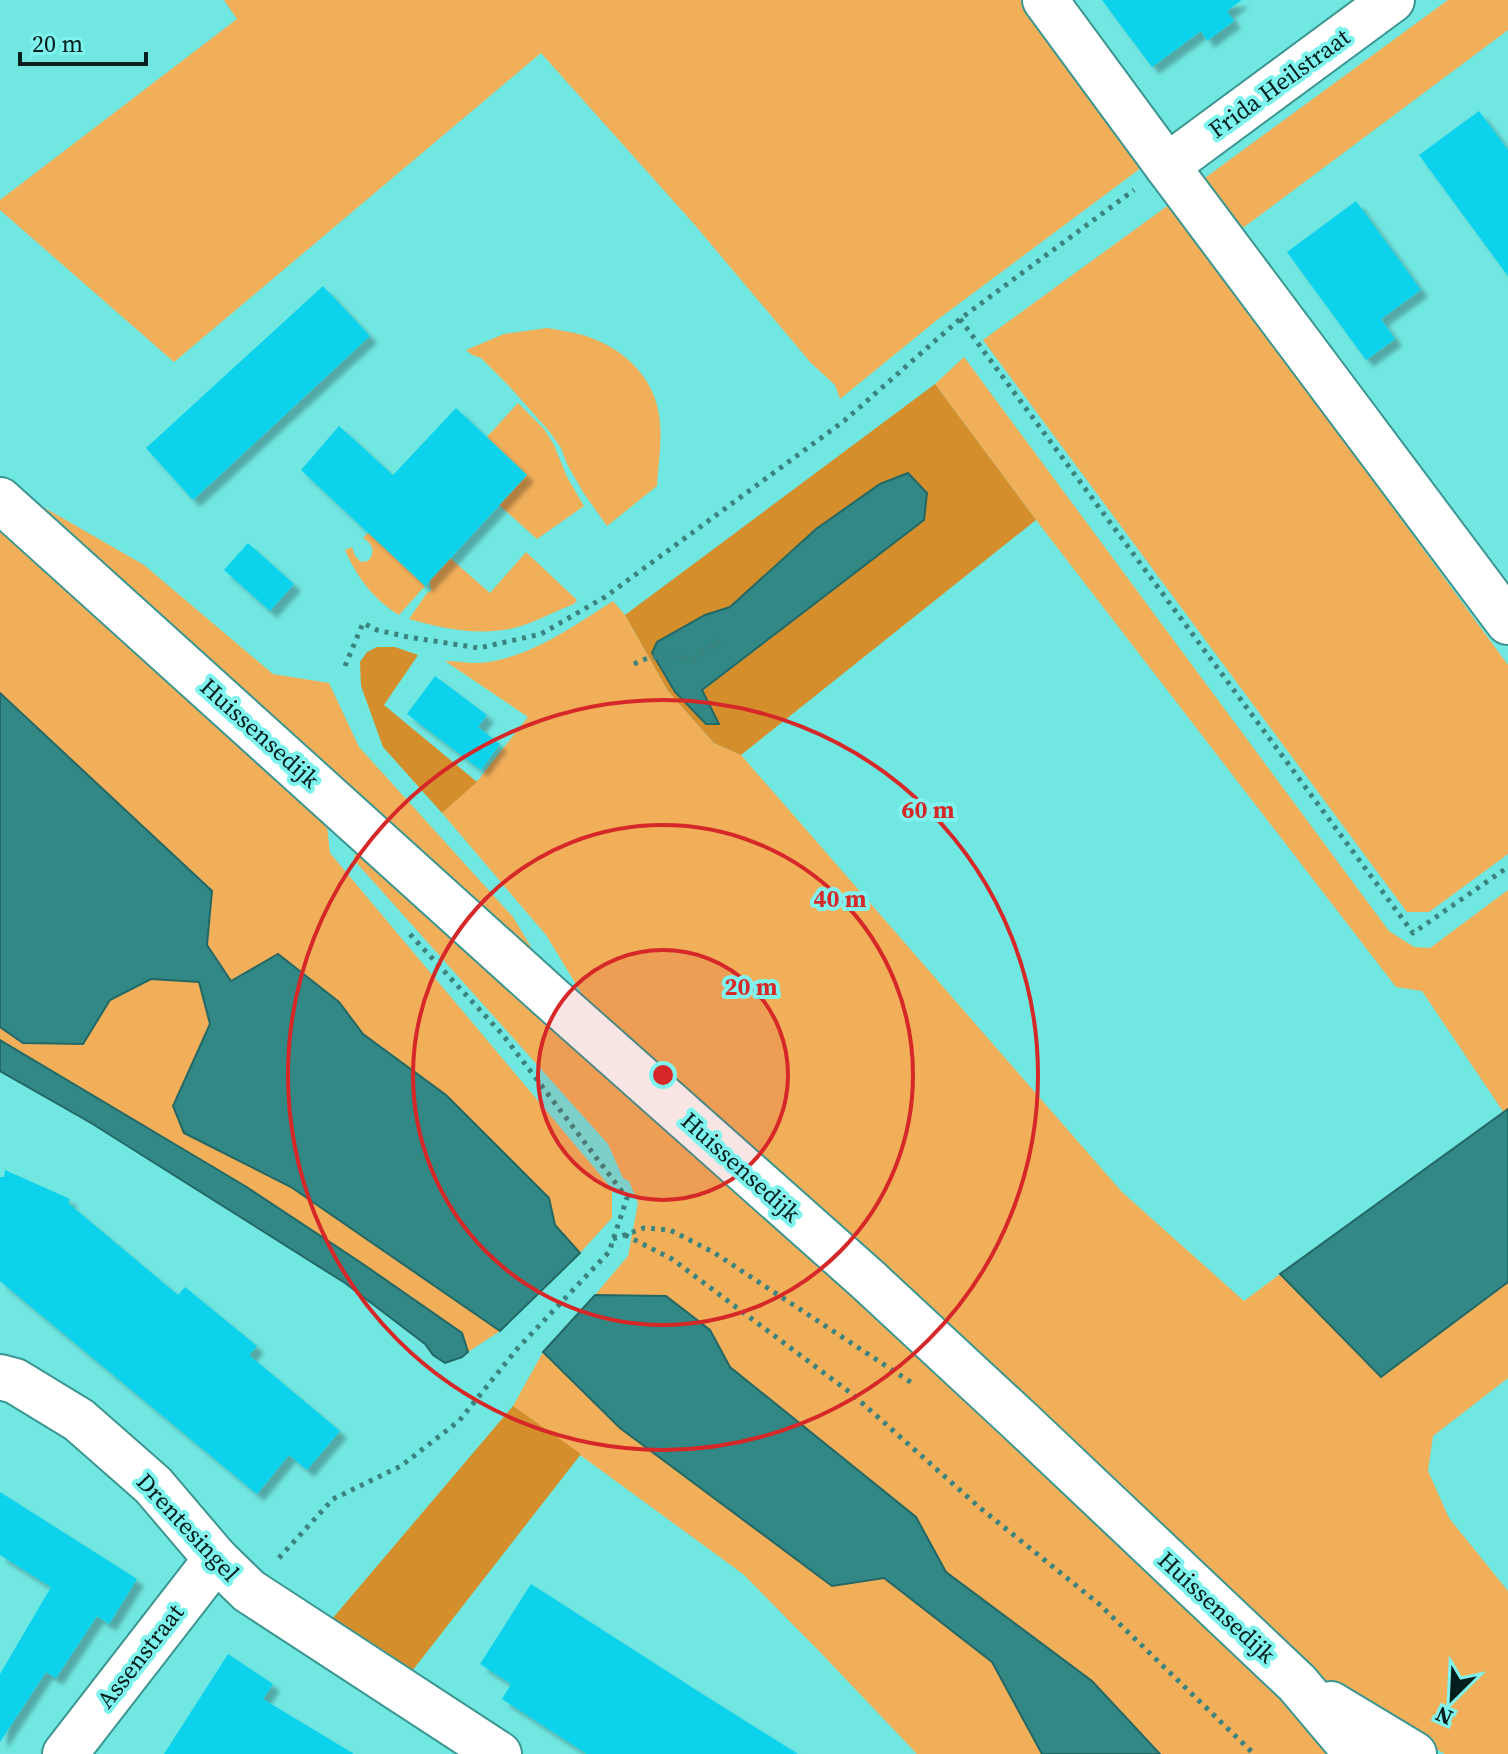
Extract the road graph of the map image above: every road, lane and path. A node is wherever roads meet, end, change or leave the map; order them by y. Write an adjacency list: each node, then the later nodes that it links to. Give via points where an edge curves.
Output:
1 (1045, 0): 3 (street)
2 (1392, 0): 3 (street, Frida Heilstraat)
3 (1167, 166): 4 (path); 6 (street)
4 (960, 319): 9 (path, via 844,421 605,597 541,634 479,648 408,637 363,623); 10 (path, via 1413,933)
5 (0, 500): 18 (street, Huissensedijk, via 878,1289)
6 (1508, 622)
7 (723, 639): 8 (path, via 694,659 664,655)
8 (634, 664)
9 (345, 666)
10 (1508, 867)
11 (398, 921): 13 (path, via 503,1035 627,1198)
12 (625, 1235): 13 (path); 15 (path, via 644,1228 670,1230 713,1252); 21 (path, via 672,1259 852,1394 1099,1604)
13 (613, 1239): 17 (path, via 609,1252 517,1349 459,1421 401,1466 333,1499)
14 (0, 1377): 16 (street, Drentesingel, via 79,1420 153,1485)
15 (923, 1391)
16 (216, 1559): 17 (street, Drentesingel); 19 (street, Assenstraat)
17 (249, 1591): 20 (street, Drentesingel)
18 (1297, 1683): 22 (street, Huissensedijk); 23 (street, Huissensedijk)
19 (65, 1754)
20 (499, 1754)
21 (1254, 1754)
22 (1357, 1754)
23 (1414, 1754)

